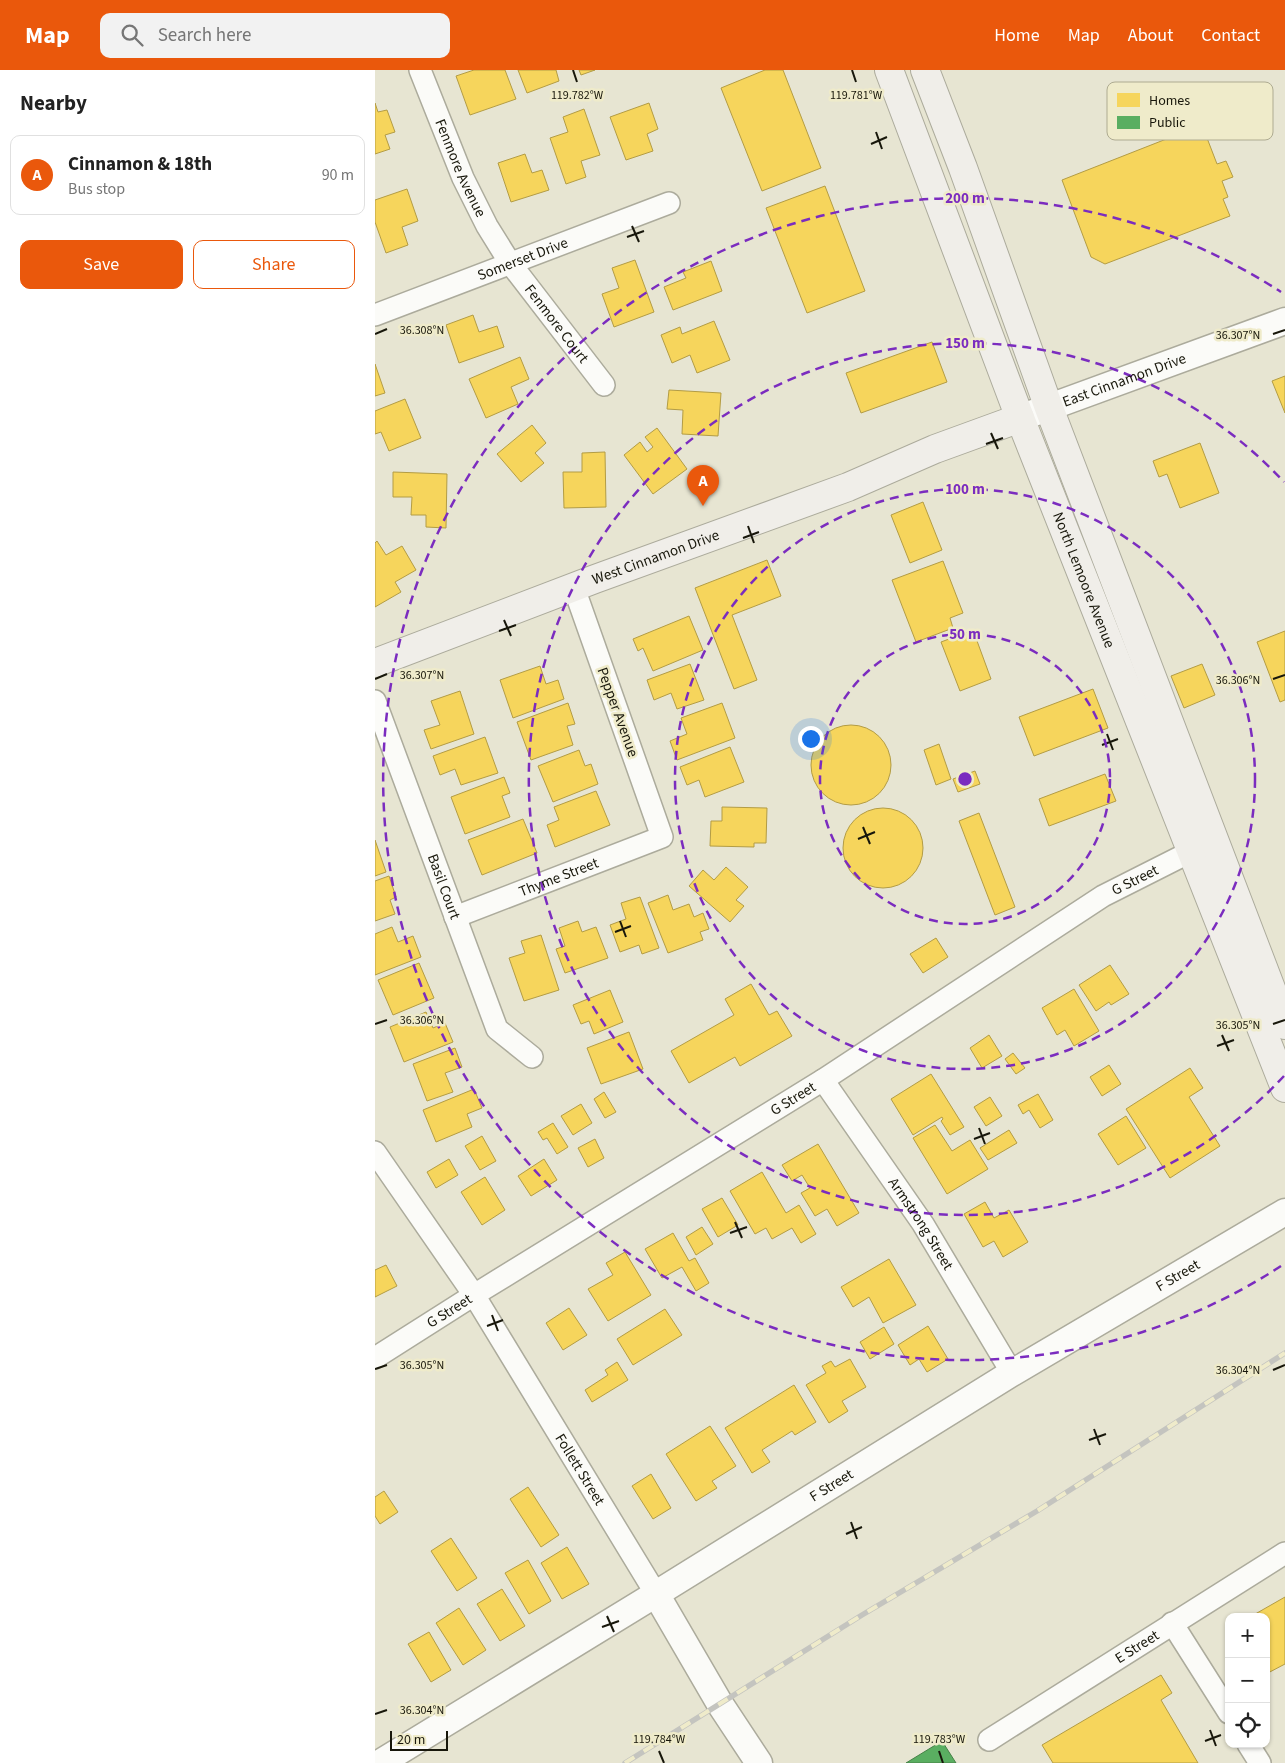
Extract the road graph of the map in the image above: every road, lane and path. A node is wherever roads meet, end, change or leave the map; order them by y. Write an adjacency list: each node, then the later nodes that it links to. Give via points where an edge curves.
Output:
1 (420, 70): 5 (street, Fenmore Avenue, via 471,197)
2 (889, 70): 10 (main road, North Lemoore Avenue)
3 (925, 70): 9 (main road, North Lemoore Avenue)
4 (669, 203): 5 (street, Somerset Drive)
5 (510, 263): 6 (street, Somerset Drive); 8 (street, Fenmore Court)
6 (375, 315)
7 (1285, 321): 9 (street, East Cinnamon Drive)
8 (604, 385)
9 (1049, 408): 10 (street, East Cinnamon Drive); 15 (main road, North Lemoore Avenue)
10 (1020, 418): 11 (main road, West Cinnamon Drive, via 935,449 848,487); 15 (main road, North Lemoore Avenue)
11 (574, 588): 12 (main road, West Cinnamon Drive); 14 (street, Pepper Avenue)
12 (375, 663)
13 (375, 701): 16 (street, Basil Court)
14 (662, 836): 16 (street, Thyme Street)
15 (1202, 846): 17 (main road, North Lemoore Avenue); 19 (street, G Street, via 1103,896); 20 (main road, North Lemoore Avenue)
16 (455, 917): 18 (street, Basil Court, via 497,1028)
17 (1285, 1025)
18 (532, 1057)
19 (823, 1080): 23 (street, G Street); 25 (street, Armstrong Street, via 923,1224)
20 (1285, 1088)
21 (375, 1152): 23 (street, Follett Street)
22 (1285, 1212): 25 (street, F Street)
23 (474, 1295): 24 (street, G Street); 27 (street, Follett Street)
24 (375, 1358)
25 (1012, 1373): 27 (street, F Street)
26 (1285, 1553): 28 (street, E Street)
27 (656, 1594): 32 (street, F Street); 33 (street, Follett Street, via 720,1704)
28 (1172, 1623): 29 (street); 30 (street, E Street)
29 (1225, 1707)
30 (989, 1740)
31 (1251, 1748): 34 (street)
32 (380, 1763)
33 (759, 1763)
34 (1260, 1763)

